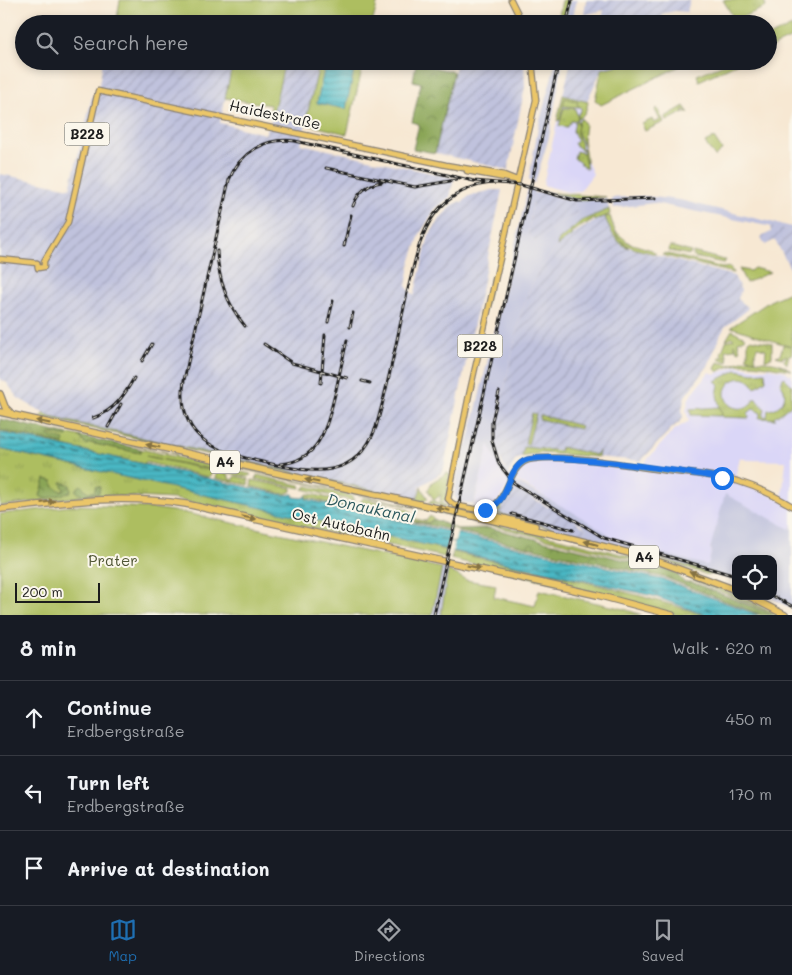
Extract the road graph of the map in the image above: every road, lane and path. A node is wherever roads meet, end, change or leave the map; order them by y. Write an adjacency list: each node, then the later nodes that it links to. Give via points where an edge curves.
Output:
1 (511, 0): 2 (main road)
2 (518, 15)
3 (533, 70): 4 (main road, via 536,100)
4 (517, 180): 5 (main road, Haidestraße / B228, via 98,91 68,222 44,261 45,266 41,268 36,262); 10 (main road, B228, via 447,496 449,502 462,507)
5 (0, 259)
6 (3, 396): 8 (highway, via 5,407)
7 (0, 412): 8 (highway, A4)
8 (13, 415): 12 (highway, A4, one-way to 8)
9 (792, 506): 10 (main road, via 758,488 722,478 601,462 542,458 526,460 519,465 501,500)
10 (490, 508): 12 (highway, via 495,516)
11 (0, 509): 15 (highway, Ost Autobahn, one-way to 15, via 102,498 186,504 597,595)
12 (576, 539): 13 (highway, A4, one-way to 12, via 656,561)
13 (732, 589)
14 (756, 600): 16 (highway)
15 (672, 615)
16 (785, 615)

